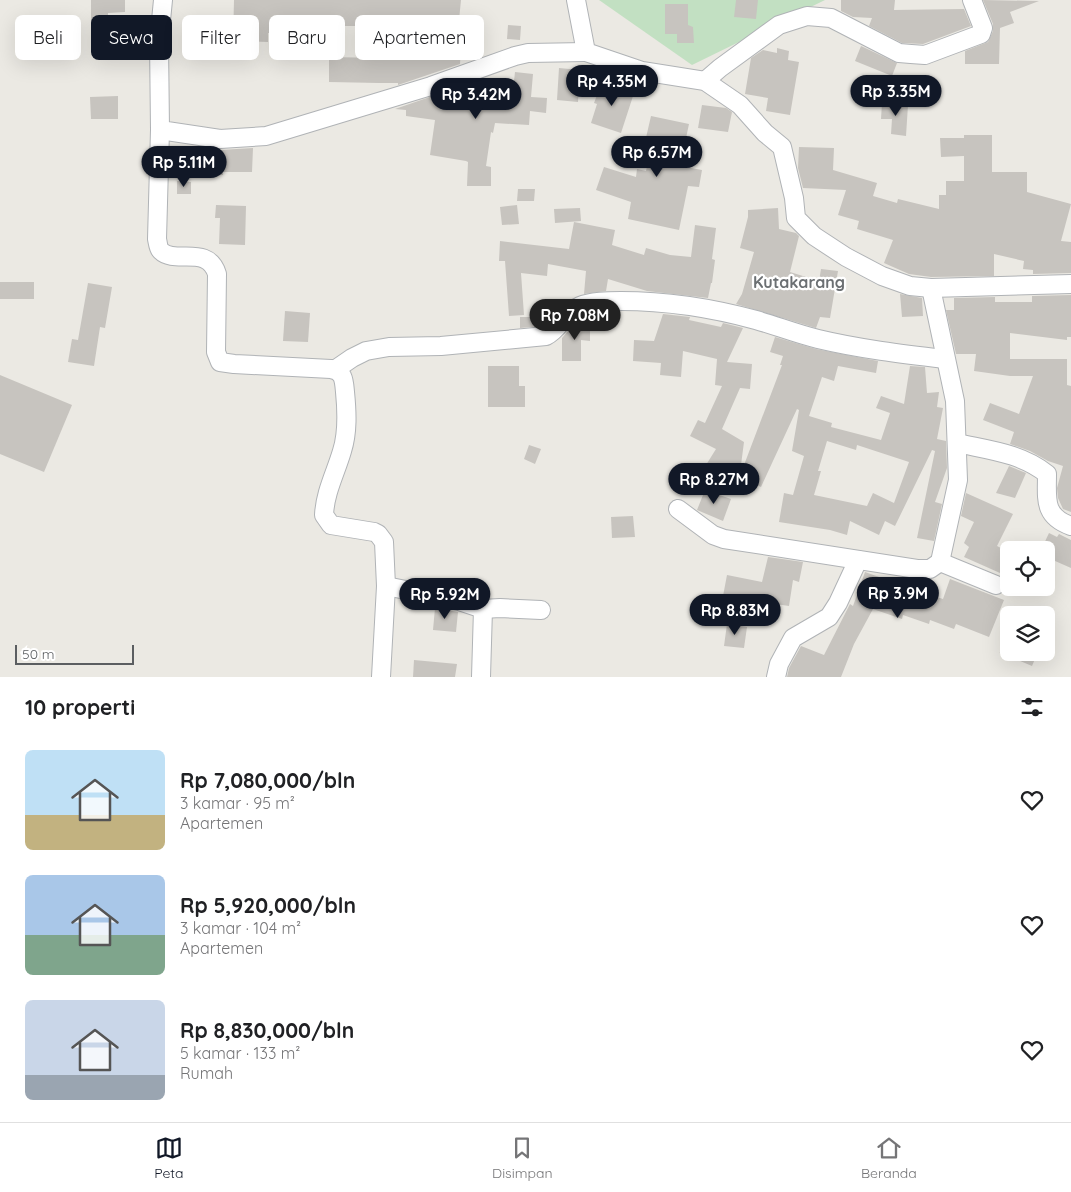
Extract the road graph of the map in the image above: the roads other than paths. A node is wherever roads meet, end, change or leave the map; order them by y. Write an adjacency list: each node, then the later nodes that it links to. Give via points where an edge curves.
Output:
1 (163, 0): 6 (street, via 159,41)
2 (576, 0): 4 (street)
3 (972, 0): 5 (street, via 983,28 981,34 925,55 899,53 831,18 807,16 779,25)
4 (586, 52): 5 (street, via 642,71); 6 (street, via 516,56 431,86 266,136 220,139)
5 (705, 81): 8 (street, via 740,106 782,147 796,218 814,236 882,276 910,286)
6 (160, 130): 10 (street, via 158,246 167,254 207,259 216,268 216,352 220,362)
7 (1071, 284): 8 (street)
8 (931, 288): 9 (street)
9 (945, 359): 10 (street, via 881,352 705,308 614,301 580,306 567,314 546,336 381,348 366,351); 11 (street, via 955,401)
10 (336, 370): 17 (street, via 344,379 347,417 343,449 326,497 324,514 331,525 374,532 382,538)
11 (957, 443): 13 (street, via 1017,456 1036,465 1048,474 1046,504 1057,520); 15 (street, via 958,480)
12 (678, 509): 14 (street, via 713,535 724,539)
13 (1071, 526)
14 (858, 560): 15 (street, via 917,569 930,569); 22 (street, via 829,617 793,638)
15 (940, 562): 16 (street)
16 (996, 585)
17 (386, 586): 18 (street, via 459,600); 20 (street)
18 (483, 610): 19 (street); 21 (street)
19 (541, 610)
20 (382, 677)
21 (481, 677)
22 (776, 677)

